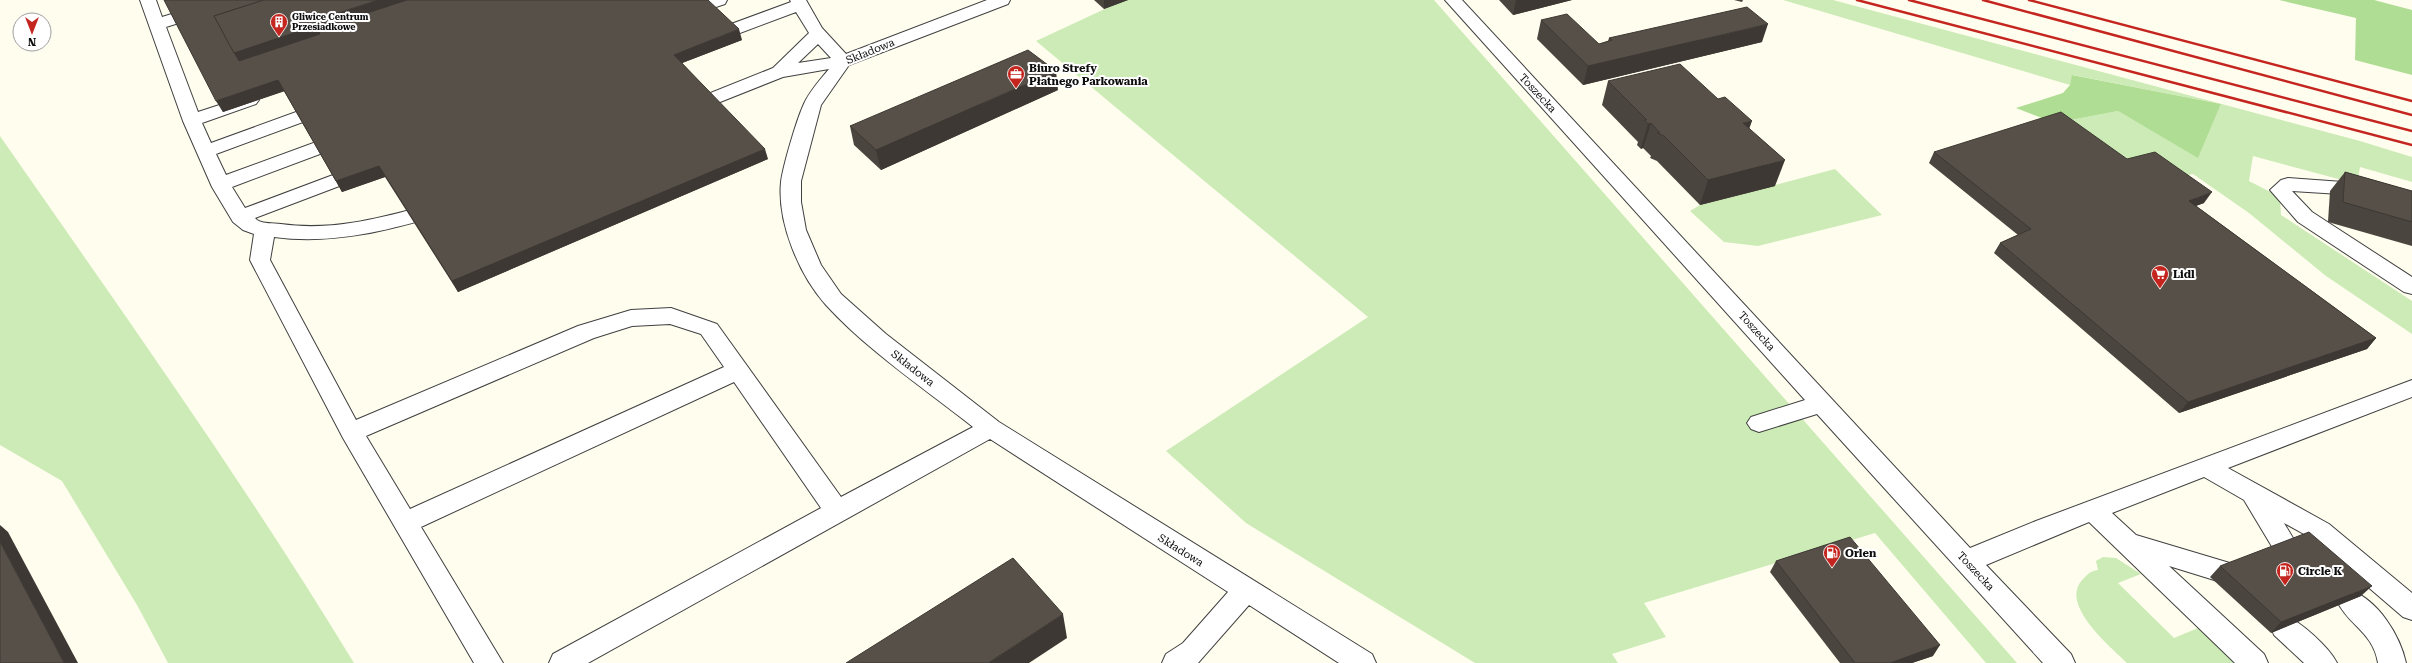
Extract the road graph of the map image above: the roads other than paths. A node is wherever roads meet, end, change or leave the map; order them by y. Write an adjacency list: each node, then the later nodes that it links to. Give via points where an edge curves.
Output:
1 (148, 0): 8 (street)
2 (234, 0): 8 (street)
3 (720, 0): 7 (street)
4 (1002, 0): 11 (street, Składowa)
5 (1453, 0): 28 (street, Toszecka)
6 (799, 2): 9 (street); 10 (street)
7 (670, 18)
8 (157, 24): 16 (street)
9 (818, 34): 11 (street); 12 (street)
10 (691, 46)
11 (843, 61): 12 (street); 30 (street, Składowa, via 812,105 800,146 791,181 791,202 796,230 811,266 833,299 878,340)
12 (779, 72): 15 (street)
13 (268, 94): 16 (street)
14 (340, 103): 18 (street)
15 (670, 116)
16 (193, 120): 18 (street)
17 (361, 132): 20 (street)
18 (206, 151): 20 (street)
19 (378, 165): 23 (street)
20 (221, 184): 23 (street)
21 (457, 202): 24 (street, via 404,219 343,232 290,233)
22 (2412, 206): 25 (street, via 2357,189 2288,184 2280,190 2305,217)
23 (240, 217): 24 (street, via 252,226)
24 (266, 228): 31 (street, via 260,260)
25 (2412, 286)
26 (738, 370): 31 (street, via 709,329 671,316 631,318 586,332); 35 (street); 36 (street)
27 (2412, 388): 32 (street)
28 (1822, 404): 29 (street); 39 (street, Toszecka)
29 (1759, 423)
30 (991, 428): 35 (street); 41 (street, Składowa)
31 (351, 432): 36 (street)
32 (2206, 467): 33 (street); 34 (street)
33 (2253, 494): 38 (street); 43 (street, via 2320,531)
34 (2093, 510): 37 (street); 39 (street)
35 (837, 511): 46 (street)
36 (405, 523): 45 (street)
37 (2128, 543): 40 (street); 50 (street)
38 (2286, 548)
39 (1967, 560): 49 (street, Toszecka)
40 (2224, 572)
41 (1246, 590): 47 (street, via 1194,651); 48 (street, Składowa)
42 (2350, 601): 52 (street, via 2379,629 2391,653)
43 (2412, 609)
44 (2284, 627): 51 (street)
45 (489, 663)
46 (563, 663)
47 (1176, 663)
48 (1362, 663)
49 (2061, 663)
50 (2254, 663)
51 (2323, 663)
52 (2392, 663)

